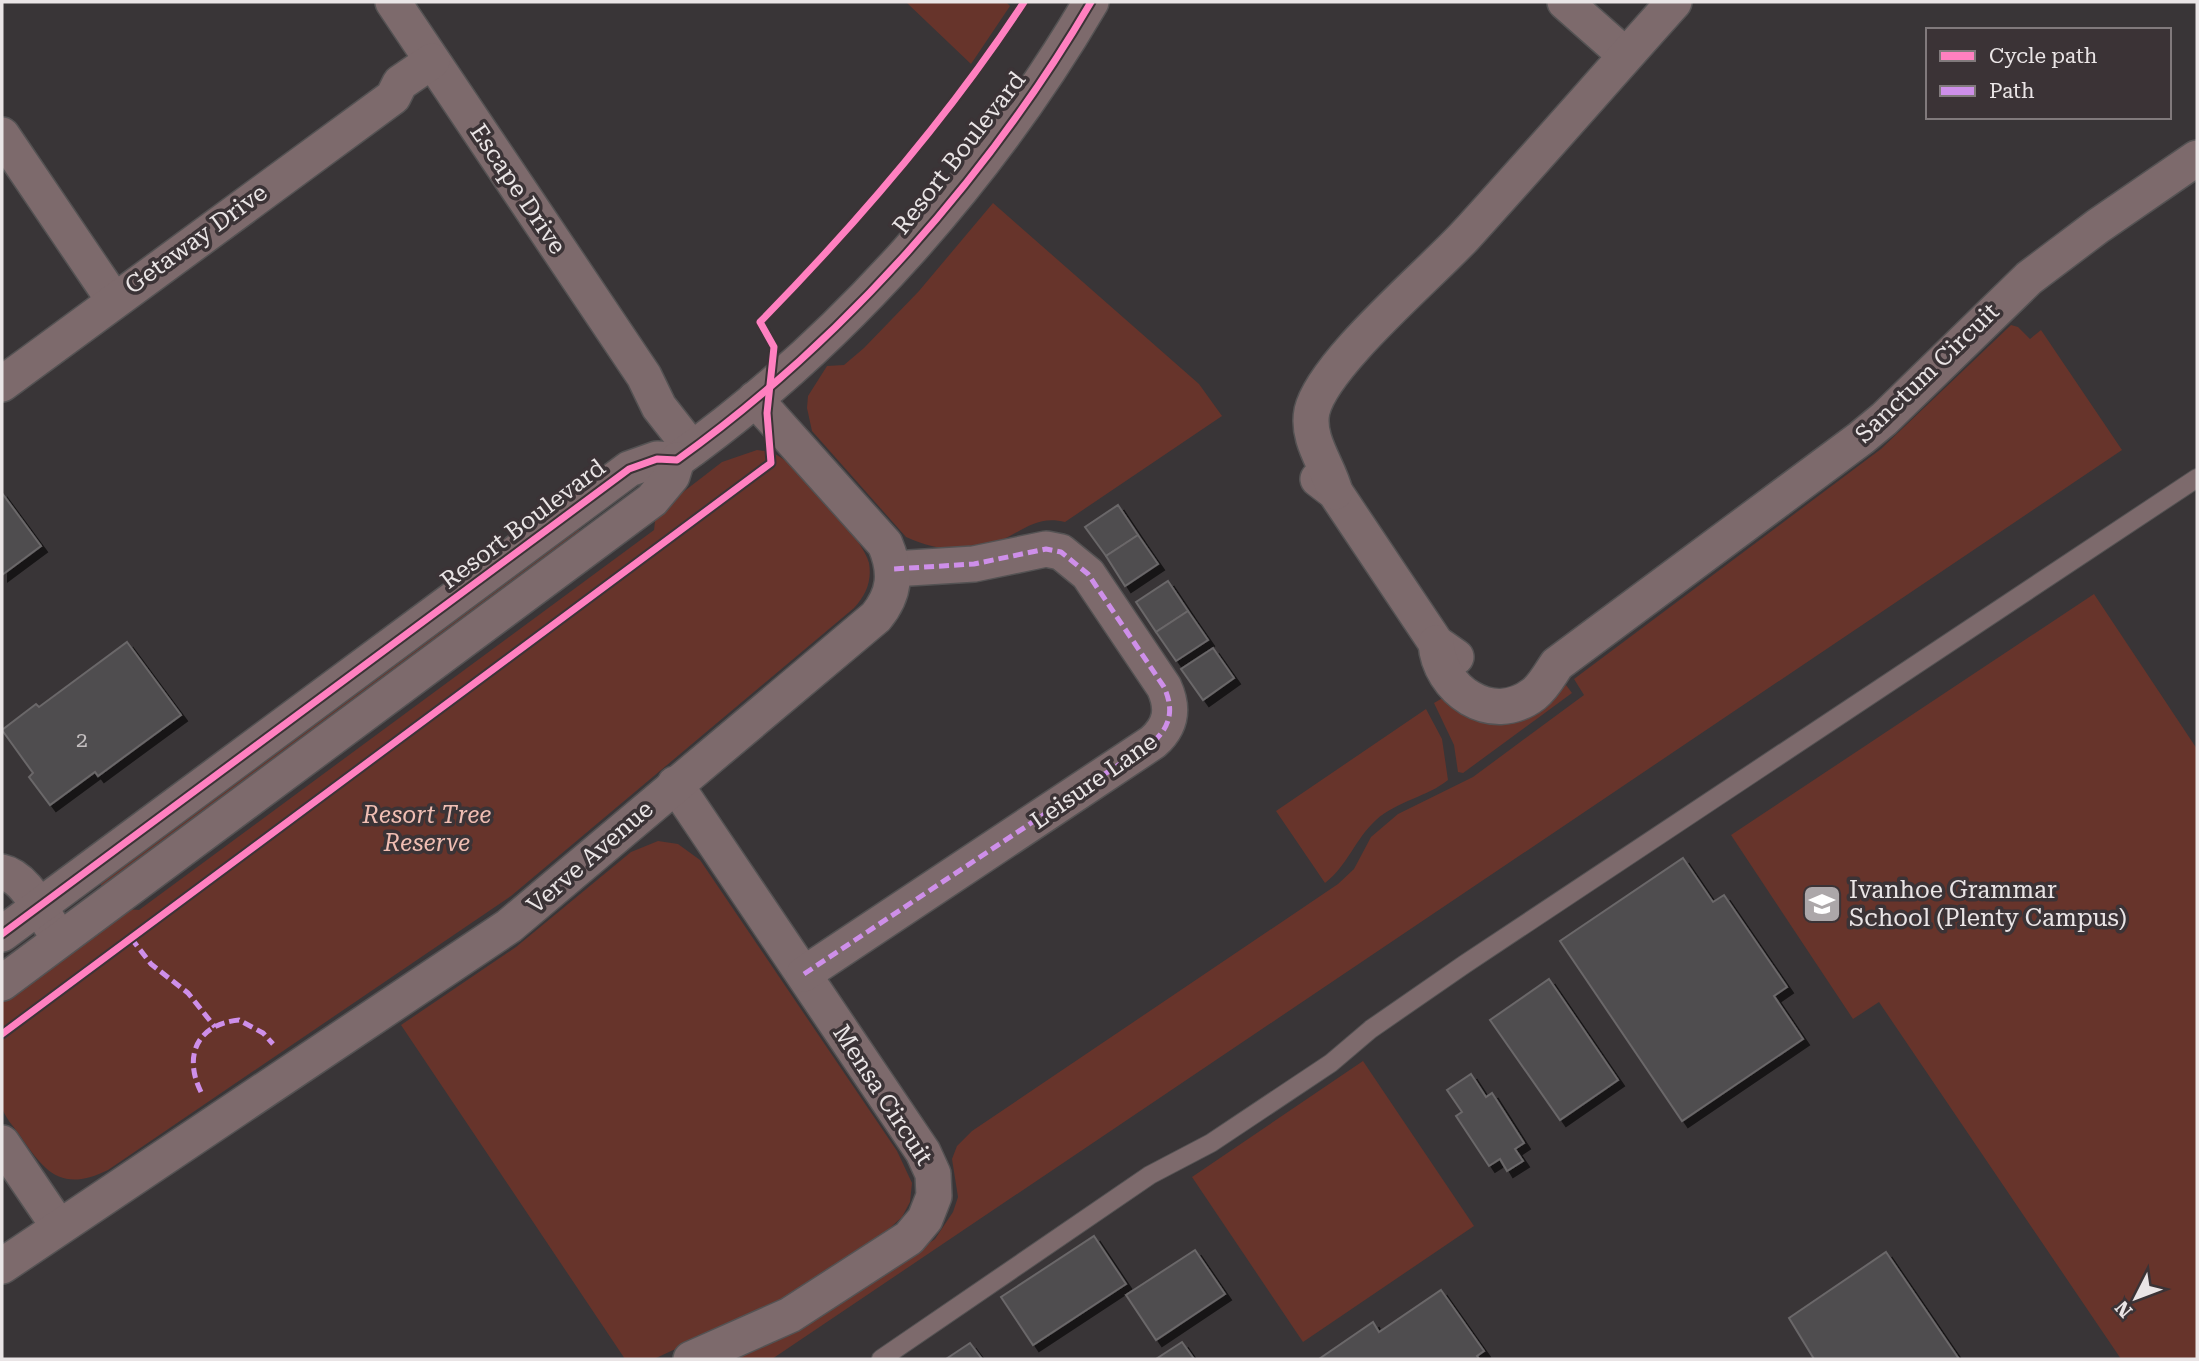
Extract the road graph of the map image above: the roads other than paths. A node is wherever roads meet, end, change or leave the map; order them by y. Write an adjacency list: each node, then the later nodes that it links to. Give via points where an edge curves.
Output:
1 (393, 2): 6 (street, Escape Drive)
2 (1091, 2): 11 (street, Resort Boulevard, via 1010,122 932,222 835,326)
3 (1565, 2): 5 (street)
4 (1674, 2): 5 (street, Sanctum Circuit)
5 (1625, 55): 8 (street, Sanctum Circuit, via 1428,276 1353,346 1321,362 1295,403 1294,437 1300,452 1319,481 1335,492 1436,643 1447,678 1472,701 1488,706 1527,698 1557,664 1861,438 2029,278)
6 (436, 67): 9 (street, Getaway Drive, via 400,83 393,97); 12 (street, Escape Drive, via 644,376 661,383 674,396)
7 (2, 135): 9 (street)
8 (2197, 158)
9 (113, 299): 10 (street, Getaway Drive)
10 (2, 384)
11 (755, 399): 12 (street, Resort Boulevard); 16 (street, via 874,530 885,544)
12 (692, 449): 14 (street, Resort Boulevard, via 644,462); 15 (street, Resort Boulevard, via 664,489)
13 (2197, 478): 28 (lane, via 1453,972 1255,1114 1150,1175)
14 (584, 502): 15 (street); 20 (street, Resort Boulevard)
15 (607, 533): 21 (street, Resort Boulevard)
16 (893, 569): 17 (street, Verve Avenue, via 891,596 876,617); 22 (street, Leisure Lane, via 974,564 1045,549 1061,552 1088,574 1164,687 1169,720 1153,743)
17 (675, 784): 22 (street, Mensa Circuit); 25 (street, Verve Avenue, via 477,949)
18 (2, 872): 20 (street, via 12,874)
19 (2, 887): 20 (street)
20 (21, 920): 21 (street)
21 (53, 944): 23 (street, Resort Boulevard)
22 (804, 974): 27 (street, Mensa Circuit, via 923,1152 933,1174 934,1196 919,1230 839,1286 790,1315)
23 (2, 983)
24 (2, 1143): 25 (street)
25 (59, 1227): 26 (street)
26 (2, 1266)
27 (691, 1359)
28 (881, 1359)

